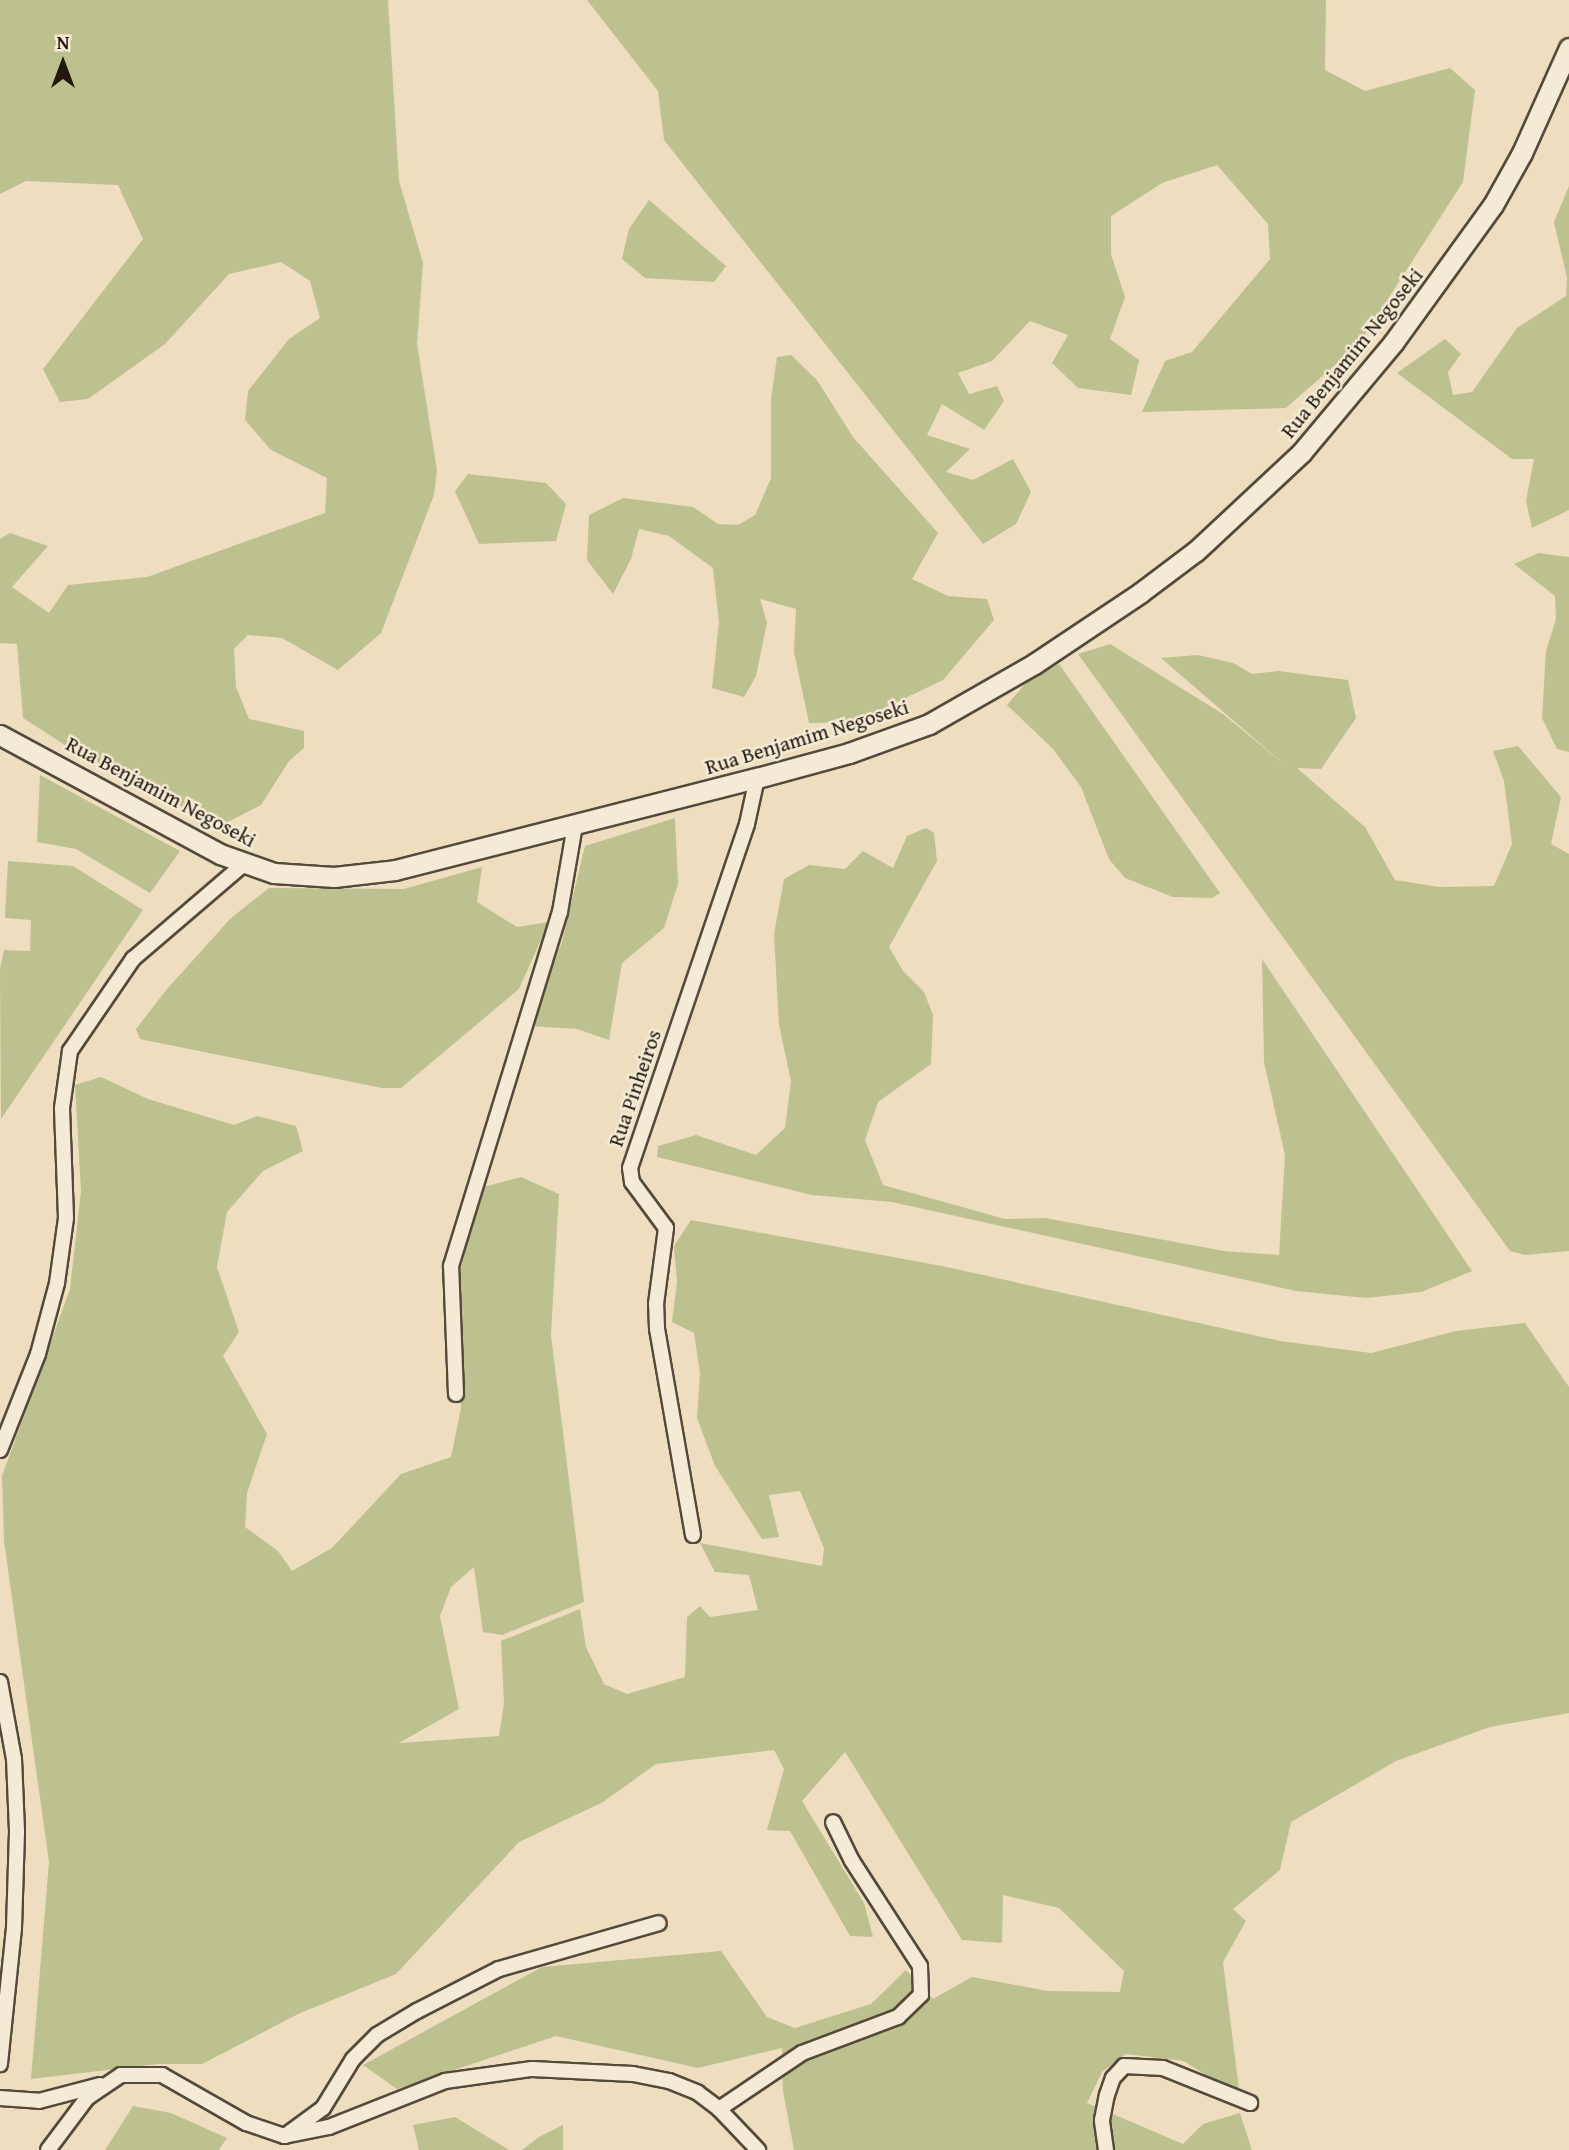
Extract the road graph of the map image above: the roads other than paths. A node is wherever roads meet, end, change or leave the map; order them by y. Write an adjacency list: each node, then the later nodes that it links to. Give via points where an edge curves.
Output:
1 (1569, 48): 3 (main road, Rua Benjamim Negoseki, via 1522,153 1457,258 1344,405 1250,503 1140,593 983,695 885,741)
2 (0, 735): 5 (main road, Rua Benjamim Negoseki)
3 (757, 778): 4 (main road, Rua Benjamim Negoseki); 8 (street, Rua Pinheiros, via 747,824 630,1168 632,1181 666,1228 657,1329)
4 (575, 825): 5 (main road, Rua Benjamim Negoseki, via 363,876 307,877); 6 (street, via 560,912 451,1266)
5 (244, 864): 7 (street, via 133,959 71,1051 62,1108 67,1204 57,1283 38,1354)
6 (456, 1394)
7 (0, 1450)
8 (693, 1535)
9 (0, 1682): 12 (street, via 14,1759 18,1832)
10 (833, 1822): 16 (street, via 852,1861 920,1966 921,1994 898,2017 802,2053)
11 (659, 1923): 17 (street, via 499,1969 417,2011 377,2035 353,2059 323,2108)
12 (0, 2064)
13 (104, 2083): 14 (street, via 39,2101); 17 (street, via 121,2075 162,2075 246,2123); 18 (street)
14 (0, 2098)
15 (1250, 2103): 20 (street, via 1163,2068 1124,2066 1107,2095 1102,2120)
16 (719, 2109): 17 (street, via 698,2093 669,2081 633,2074 532,2069 445,2081 329,2127); 19 (street)
17 (284, 2136)
18 (48, 2150)
19 (758, 2150)
20 (1106, 2150)

